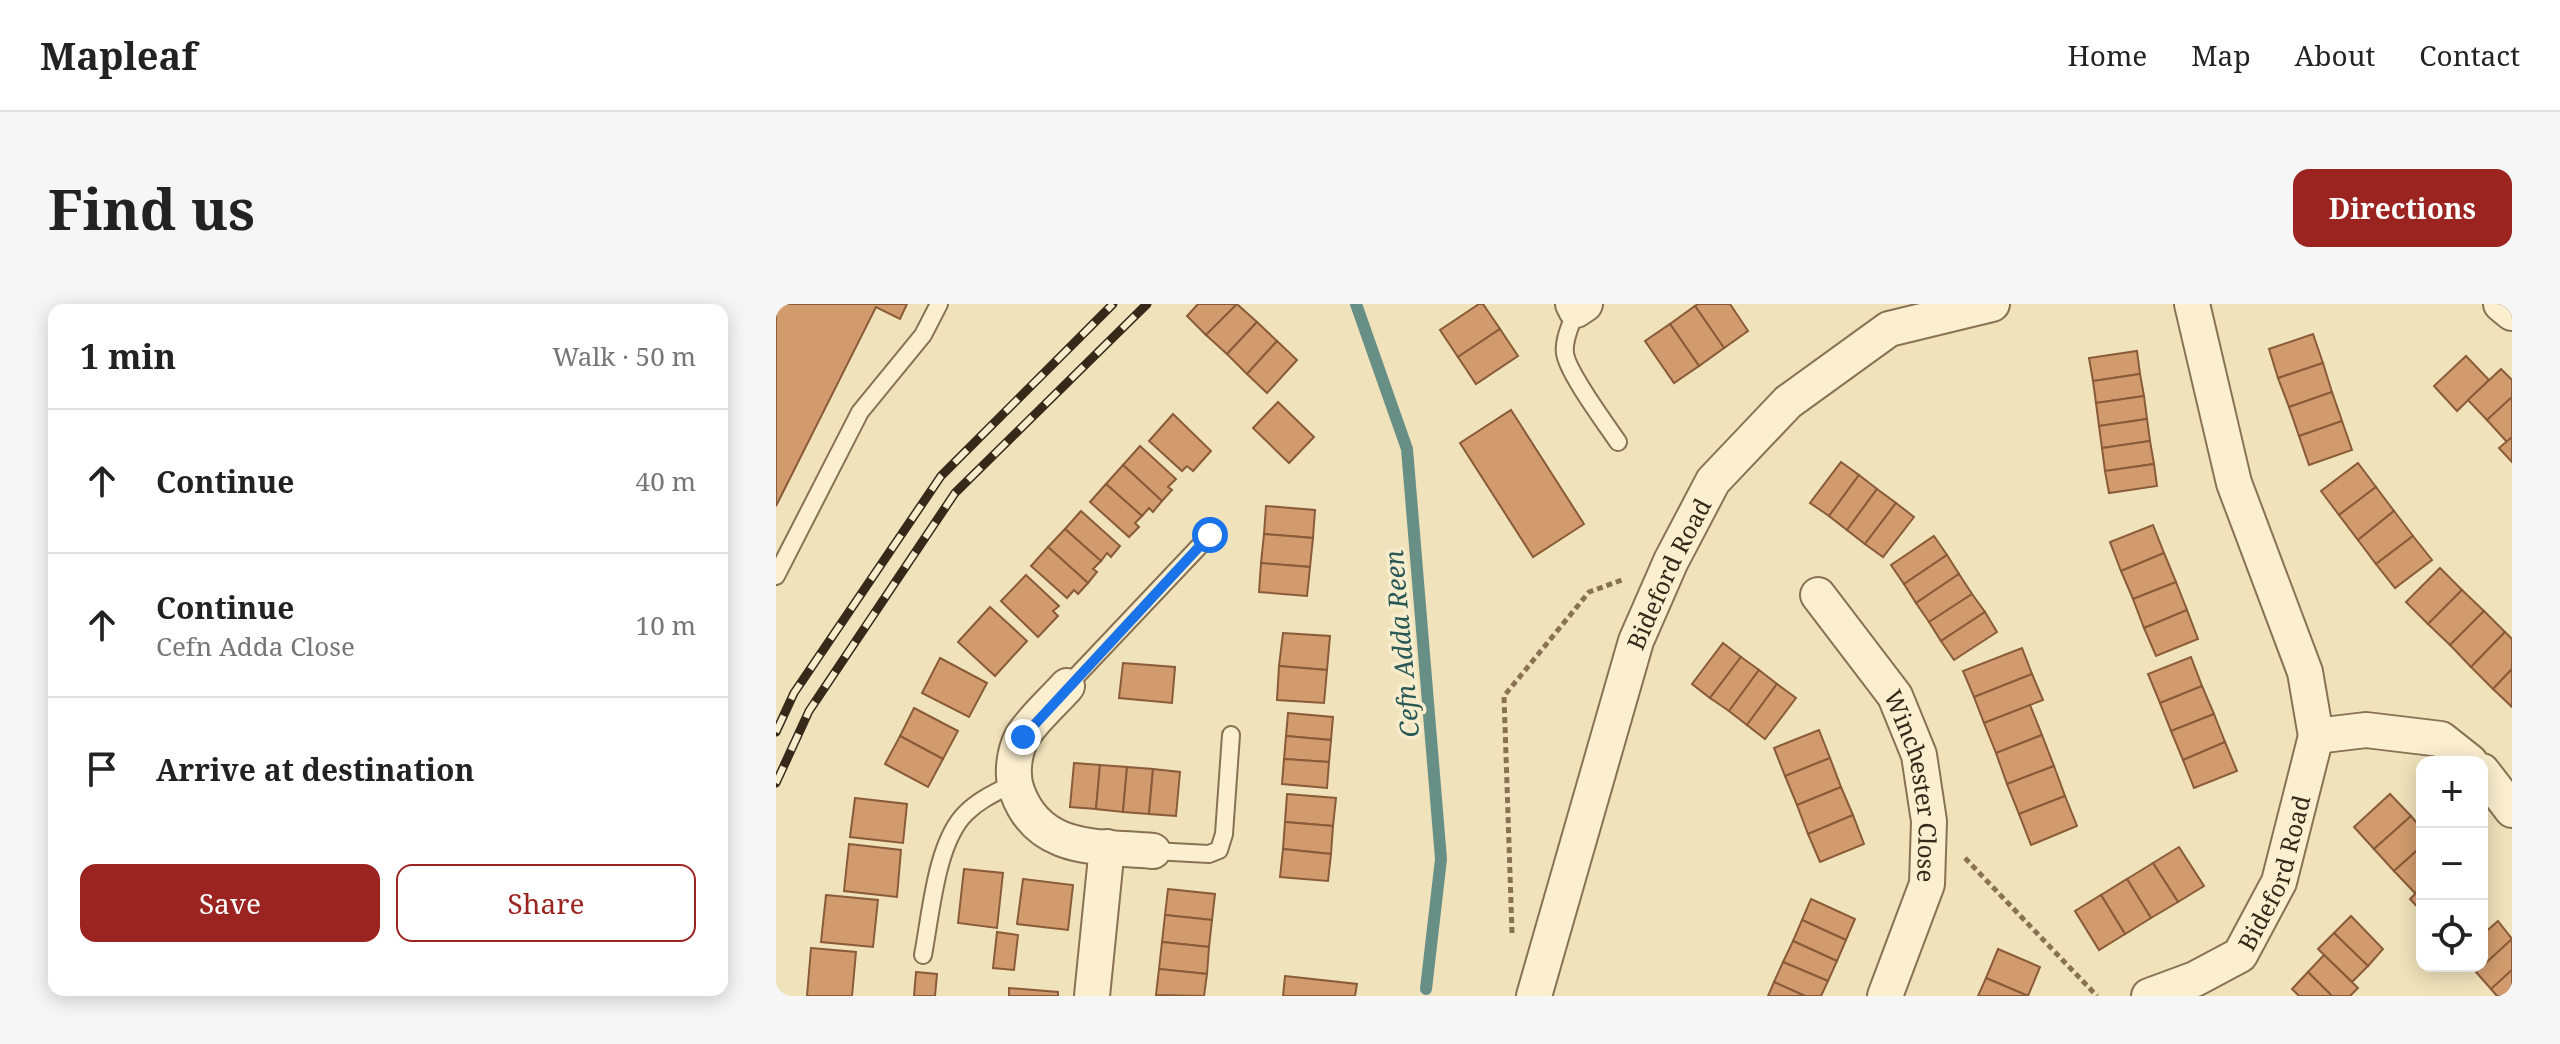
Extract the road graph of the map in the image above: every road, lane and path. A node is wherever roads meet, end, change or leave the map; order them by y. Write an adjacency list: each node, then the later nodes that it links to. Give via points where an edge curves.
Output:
1 (939, 304): 10 (lane, via 923,335 860,412)
2 (1992, 304): 9 (street, Bideford Road, via 1889,329 1788,402 1713,481)
3 (2192, 304): 14 (street, Bideford Road, via 2234,483 2305,672)
4 (2501, 304): 6 (street)
5 (1578, 306): 7 (lane, via 1565,357)
6 (2512, 313)
7 (1618, 442)
8 (1210, 535): 12 (lane)
9 (1671, 561): 22 (path, via 1589,592 1504,696); 25 (street, Bideford Road, via 1636,641)
10 (776, 576)
11 (1818, 595): 19 (street, Winchester Close, via 1895,696 1919,755)
12 (1067, 686): 17 (street, via 1023,737)
13 (1231, 735): 21 (lane, via 1219,850)
14 (2316, 736): 15 (street, via 2366,730 2441,739); 28 (street, Bideford Road, via 2279,882 2240,955)
15 (2462, 756)
16 (2488, 779): 18 (street)
17 (1014, 783): 20 (street, via 1022,805 1045,832 1076,844); 23 (lane, via 964,814 950,837)
18 (2512, 810)
19 (1929, 821): 26 (street, Winchester Close, via 1927,884); 27 (path)
20 (1107, 847): 21 (street); 24 (street)
21 (1153, 851)
22 (1513, 949)
23 (923, 955)
24 (1092, 996)
25 (1534, 996)
26 (1885, 996)
27 (2097, 996)
28 (2149, 996)

